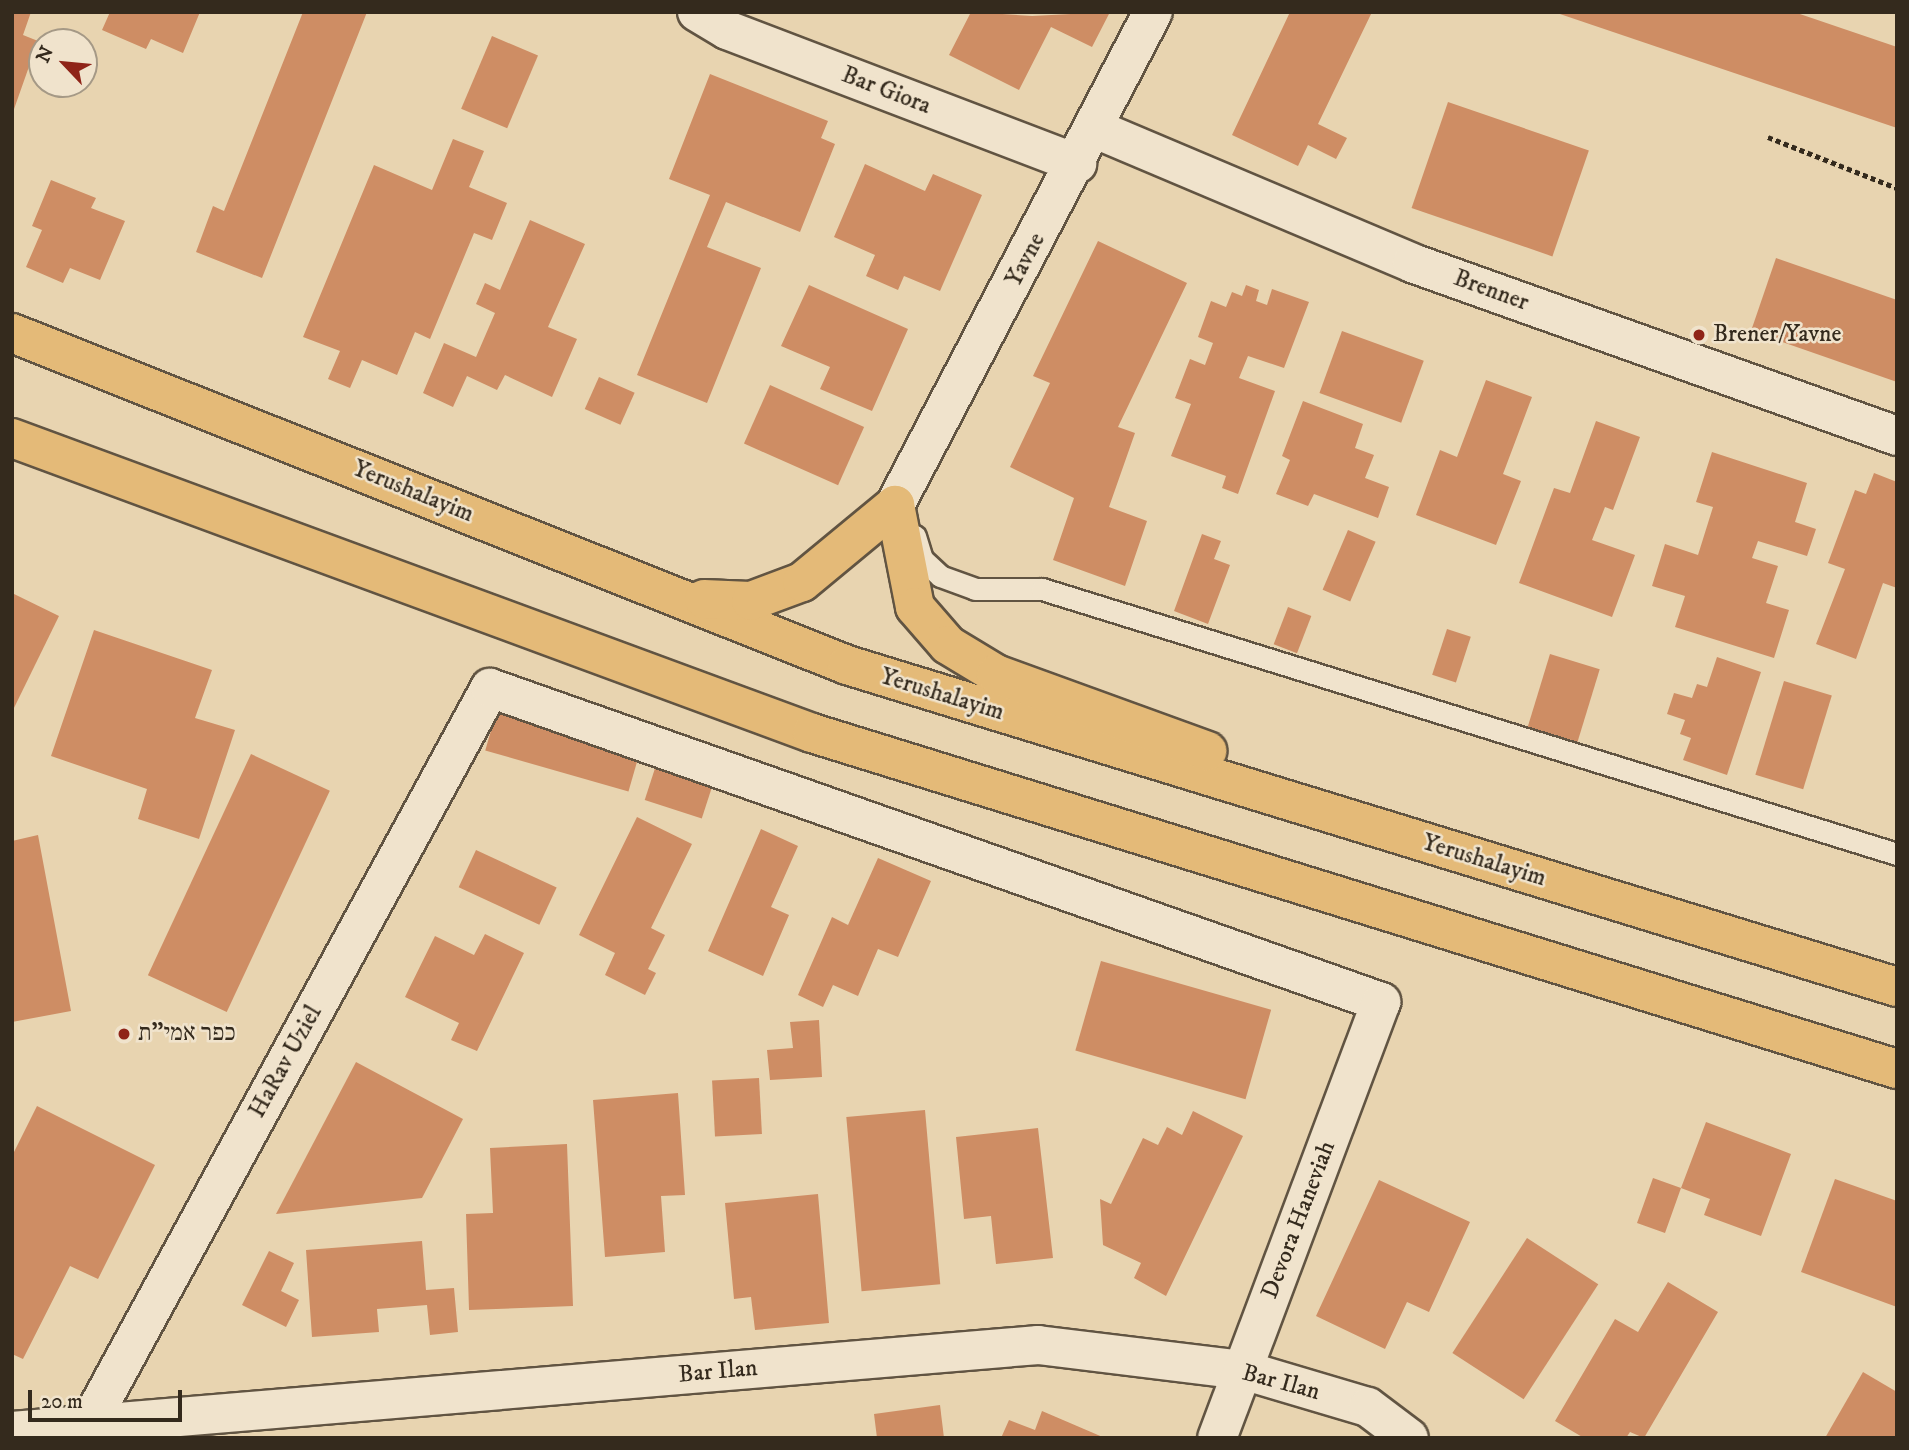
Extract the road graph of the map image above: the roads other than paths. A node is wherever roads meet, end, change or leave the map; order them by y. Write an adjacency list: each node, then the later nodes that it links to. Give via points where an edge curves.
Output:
1 (697, 12): 4 (street, Bar Giora, via 727,30)
2 (1153, 12): 3 (street, Yavne)
3 (1093, 128): 4 (street, Yavne); 6 (street, Brenner, via 1412,263)
4 (1077, 164): 8 (street, Yavne)
5 (12, 332): 9 (highway, Yerushalayim)
6 (1897, 436)
7 (12, 438): 14 (highway, via 812,733)
8 (898, 499): 9 (highway, via 802,582 751,601); 10 (lane, via 922,559 940,576 975,589 1042,589); 11 (highway, via 915,607 948,645 996,674)
9 (679, 598): 11 (highway, Yerushalayim, via 847,665)
10 (1897, 853)
11 (1624, 903): 12 (highway, Yerushalayim)
12 (1897, 987)
13 (1381, 1002): 15 (street, Devora Haneviah); 16 (street, HaRav Uziel, via 490,688)
14 (1897, 1069)
15 (1242, 1370): 16 (street, Bar Ilan, via 1038,1345); 18 (street, Devora Haneviah); 19 (street, Bar Ilan, via 1368,1407)
16 (91, 1430): 17 (street, Bar Ilan)
17 (12, 1431)
18 (1217, 1438)
19 (1409, 1438)

